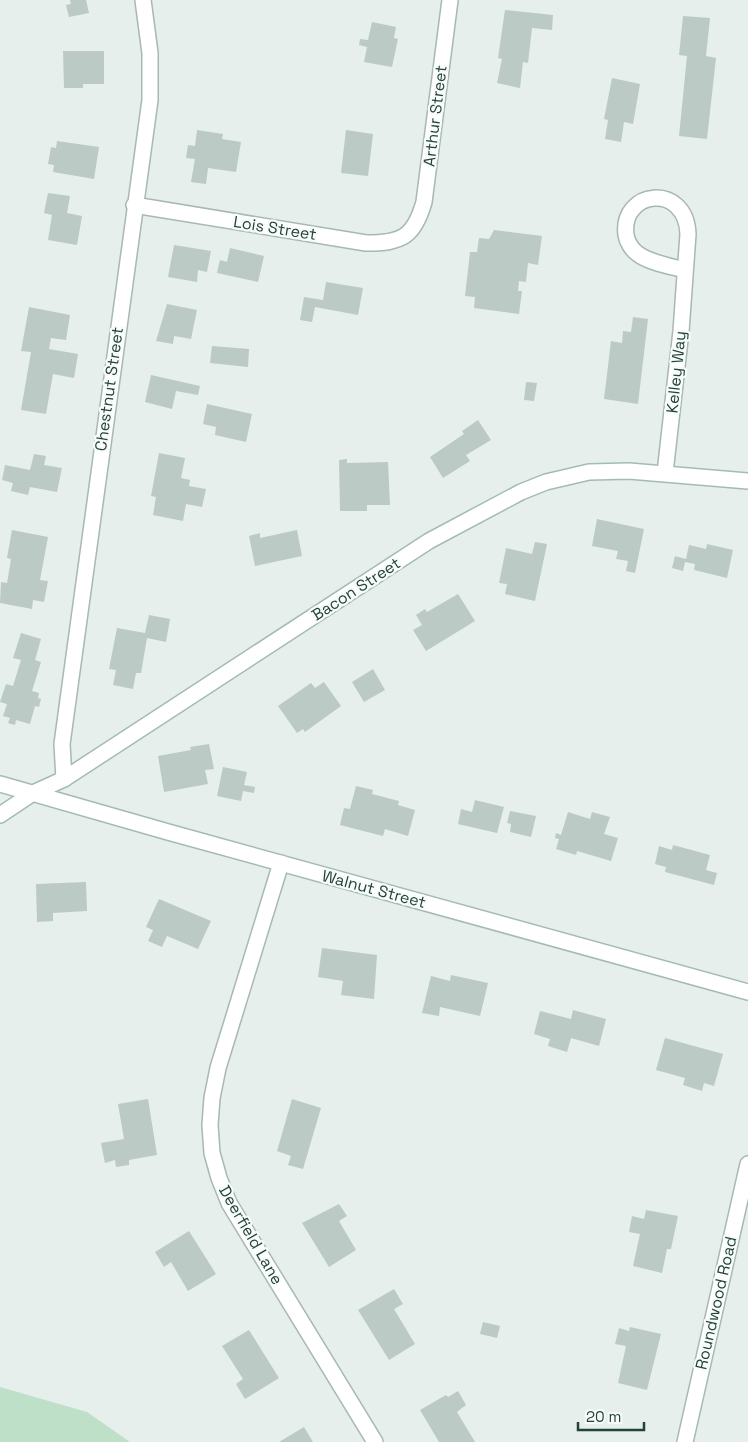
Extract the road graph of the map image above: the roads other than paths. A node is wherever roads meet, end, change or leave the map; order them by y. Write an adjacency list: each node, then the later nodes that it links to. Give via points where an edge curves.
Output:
1 (143, 0): 3 (street, Chestnut Street, via 150,52 150,100)
2 (450, 0): 4 (street, Arthur Street, via 424,202)
3 (134, 205): 4 (street, Lois Street, via 366,243 389,243); 8 (street, Chestnut Street, via 62,744)
4 (413, 231)
5 (685, 270): 5 (street, Kelley Way, via 645,258 631,248 627,239 627,218 642,201 664,198 683,211 688,222); 6 (street, Kelley Way)
6 (665, 474): 7 (street, Bacon Street); 8 (street, Bacon Street, via 589,472 546,482 500,502 429,541)
7 (748, 481)
8 (64, 779): 10 (street, Bacon Street)
9 (0, 784): 10 (street, Walnut Street)
10 (33, 793): 11 (street, Bacon Street); 12 (street, Walnut Street)
11 (0, 815)
12 (281, 863): 13 (street, Walnut Street); 15 (street, Deerfield Lane, via 218,1068 210,1124 212,1153 229,1203)
13 (748, 992)
14 (748, 1164): 16 (street, Roundwood Road)
15 (374, 1442)
16 (685, 1442)

